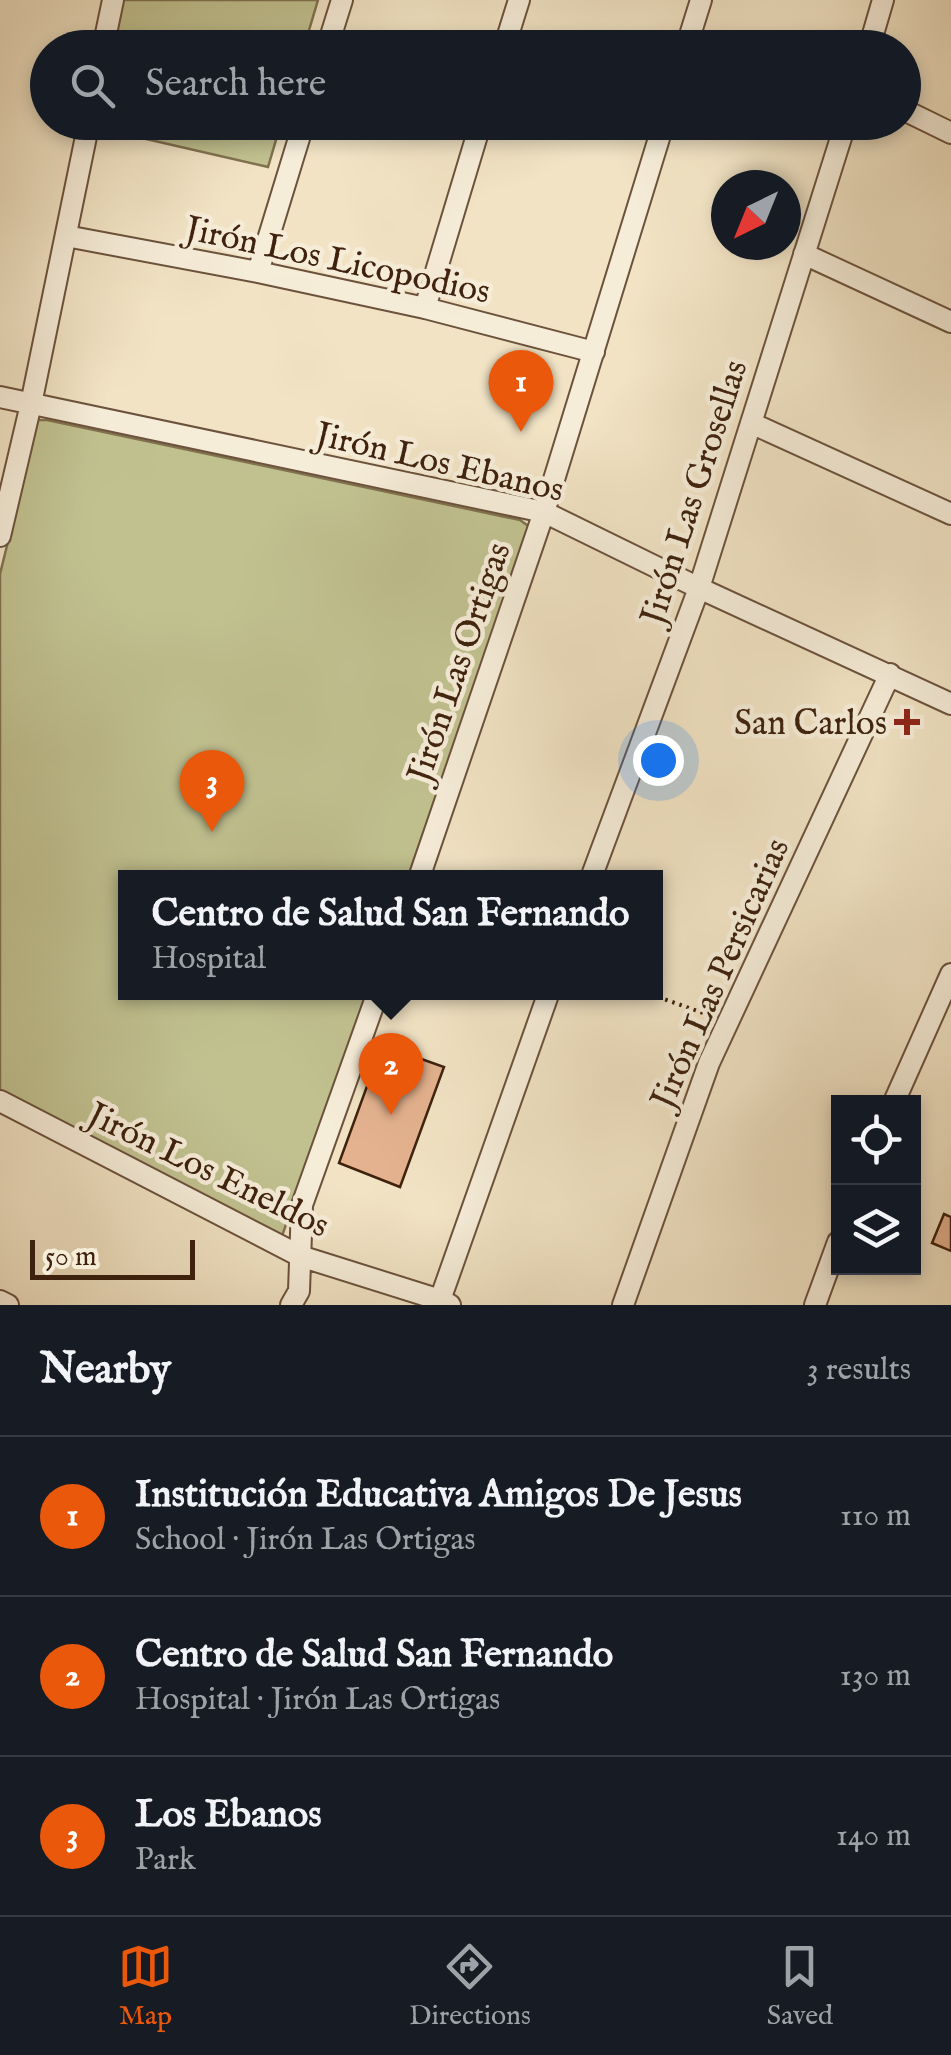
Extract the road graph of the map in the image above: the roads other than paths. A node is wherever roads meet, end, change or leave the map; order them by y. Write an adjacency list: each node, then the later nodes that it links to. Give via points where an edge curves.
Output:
1 (112, 0): 6 (street)
2 (342, 0): 7 (street)
3 (518, 0): 8 (street)
4 (701, 0): 9 (street)
5 (884, 0): 10 (street)
6 (106, 30)
7 (333, 30)
8 (509, 30)
9 (692, 30)
10 (875, 30)
11 (921, 118): 12 (street)
12 (951, 133)
13 (85, 140): 18 (street)
14 (298, 140): 20 (street)
15 (476, 140): 21 (street)
16 (659, 140): 23 (street, Jirón Las Ortigas)
17 (840, 140): 19 (street, Jirón Las Grosellas)
18 (66, 236): 20 (street, Jirón Los Licopodios); 25 (street)
19 (804, 254): 22 (street); 26 (street, Jirón Las Grosellas)
20 (258, 272): 21 (street, Jirón Los Licopodios)
21 (425, 308): 23 (street, Jirón Los Licopodios)
22 (951, 322)
23 (594, 352): 27 (street, Jirón Las Ortigas)
24 (0, 397): 25 (street, Jirón Los Ebanos)
25 (32, 404): 27 (street, Jirón Los Ebanos); 29 (street)
26 (751, 423): 28 (street); 30 (street, Jirón Las Grosellas)
27 (544, 512): 30 (street, Jirón Los Ebanos); 33 (street, Jirón Las Ortigas)
28 (951, 514)
29 (0, 536)
30 (699, 588): 31 (street, Jirón Los Ebanos); 34 (street, Jirón Las Grosellas)
31 (890, 674): 32 (street, Jirón Los Ebanos); 46 (street, Jirón Las Persicarias, via 708,1063)
32 (951, 704)
33 (421, 870)
34 (594, 870)
35 (951, 974): 38 (street)
36 (375, 1000): 40 (street, via 302,1205)
37 (545, 1000): 43 (street)
38 (897, 1095)
39 (0, 1101): 40 (street, Jirón Los Eneldos)
40 (300, 1256): 43 (street, Jirón Los Eneldos); 45 (street, via 299,1291)
41 (831, 1261): 47 (street)
42 (0, 1301): 44 (street)
43 (445, 1302)
44 (8, 1305)
45 (291, 1305)
46 (623, 1305)
47 (815, 1305)

